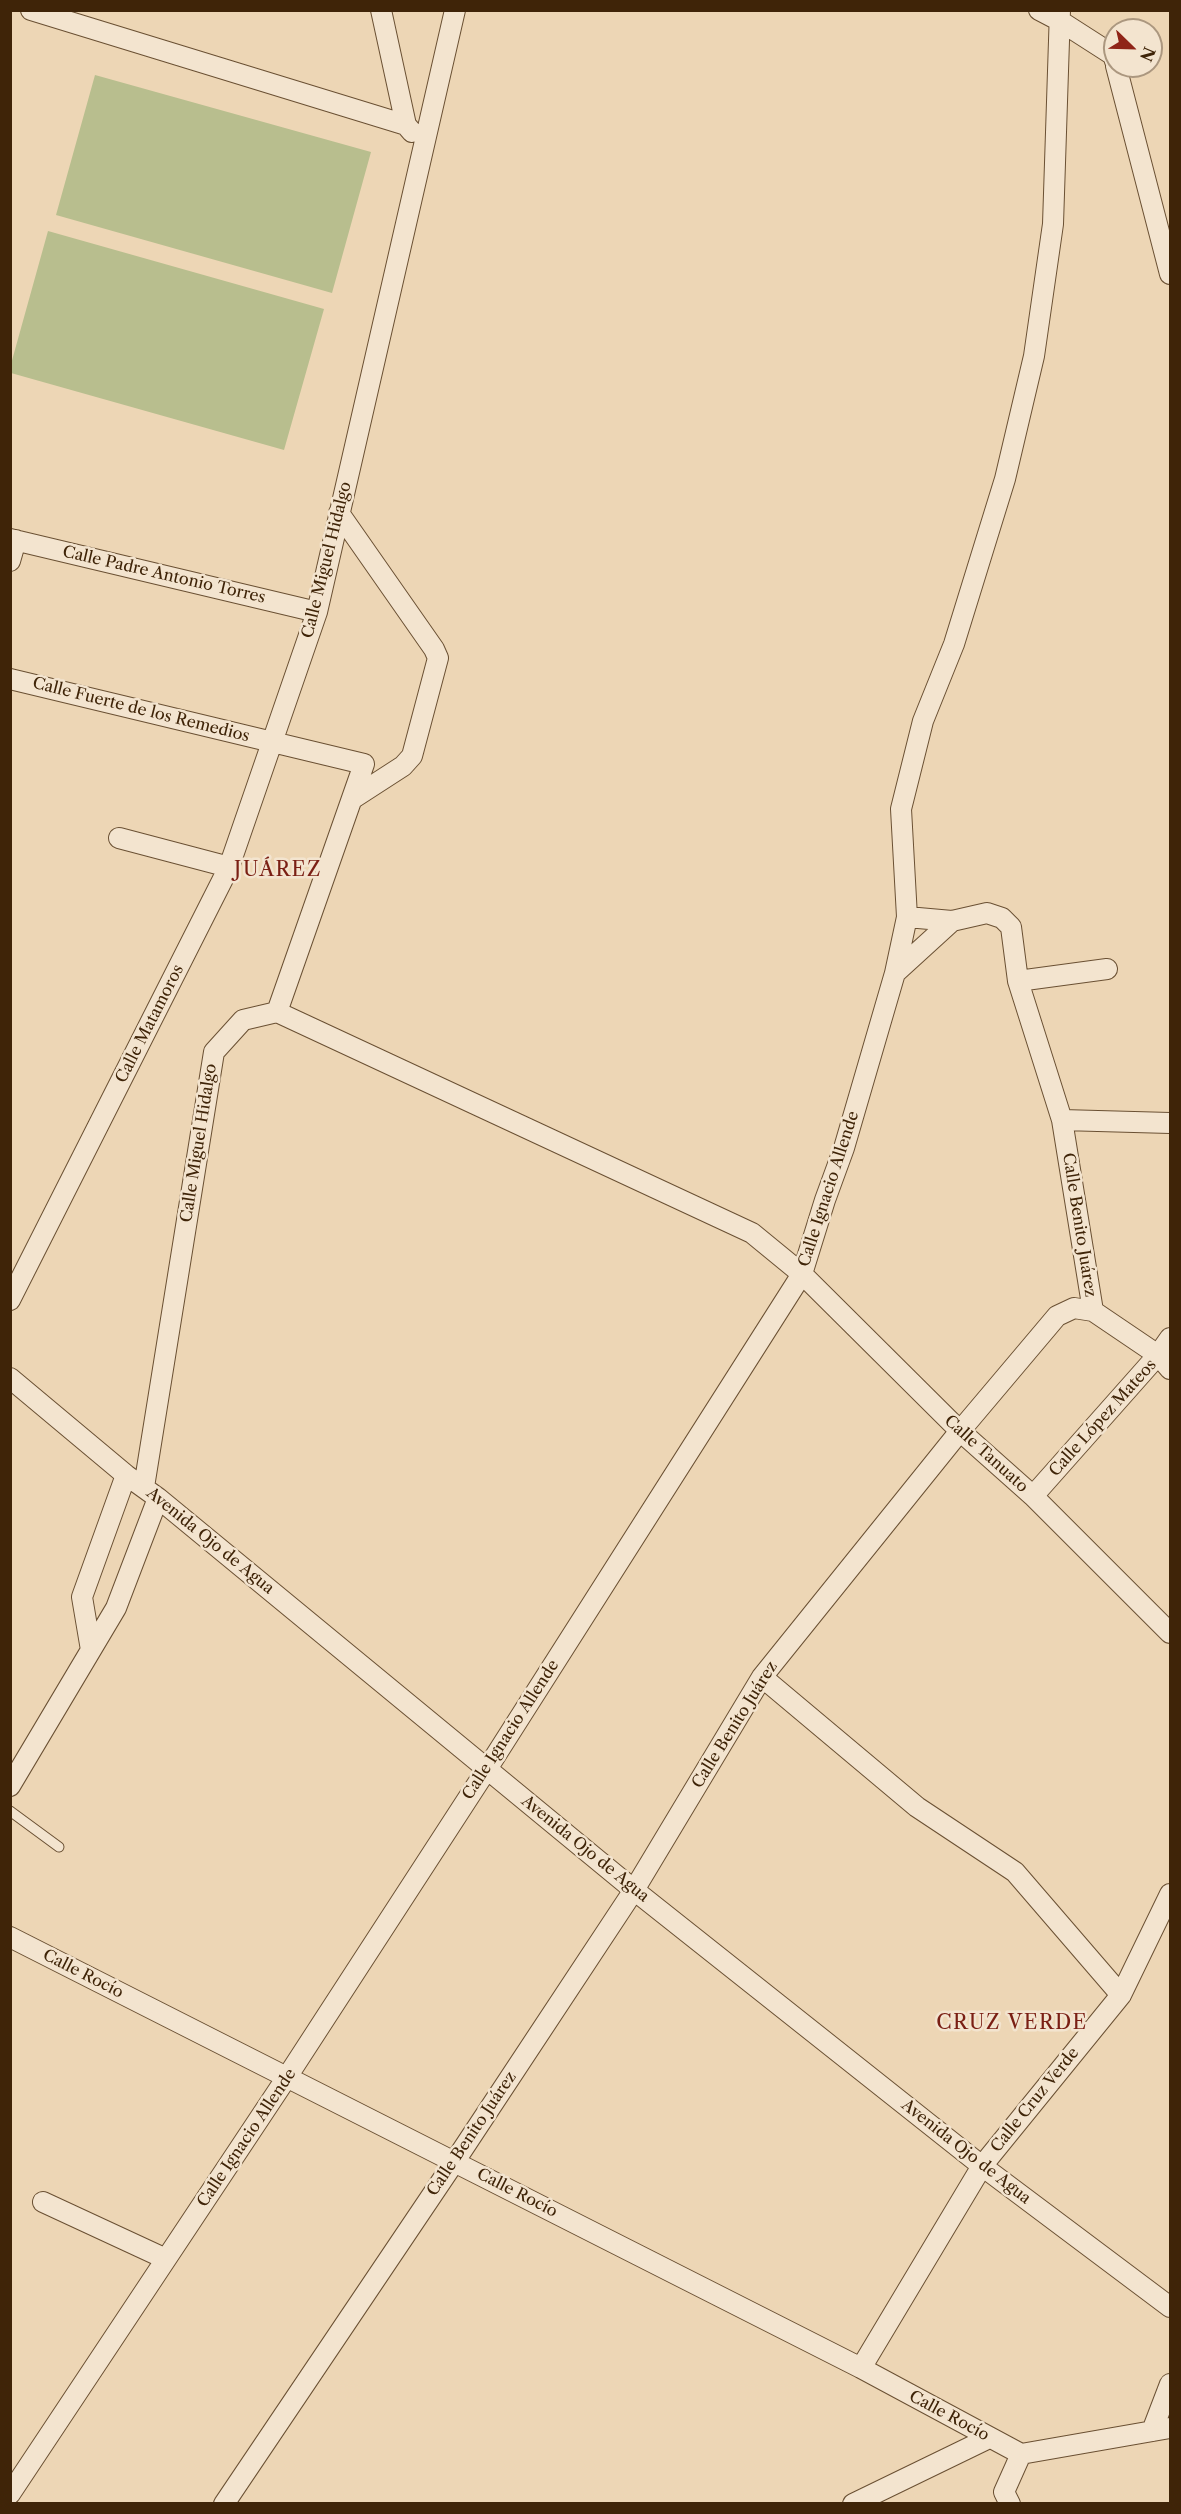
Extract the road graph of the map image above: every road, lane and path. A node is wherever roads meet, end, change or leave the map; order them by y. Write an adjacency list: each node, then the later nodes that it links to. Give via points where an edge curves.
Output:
1 (31, 10): 8 (street)
2 (381, 10): 8 (street)
3 (455, 10): 9 (street, Calle Miguel Hidalgo)
4 (1039, 10): 5 (street)
5 (1060, 16): 6 (street); 20 (street, Calle Ignacio Allende, via 1053,224 1034,356 1005,479 954,644 923,721 901,809)
6 (1103, 48)
7 (1119, 78): 10 (street)
8 (406, 125): 9 (street)
9 (424, 145): 11 (street, Calle Miguel Hidalgo)
10 (1170, 274)
11 (339, 513): 14 (street, Calle Miguel Hidalgo); 17 (street, via 438,658 412,756)
12 (13, 539): 13 (street); 14 (street, Calle Padre Antonio Torres)
13 (10, 561)
14 (316, 612): 16 (street, Calle Miguel Hidalgo)
15 (10, 679): 16 (street, Calle Fuerte de los Remedios)
16 (271, 742): 17 (street, via 364,764); 19 (street, Calle Matamoros)
17 (352, 799): 25 (street)
18 (119, 838): 19 (street)
19 (229, 867): 29 (street, Calle Matamoros)
20 (907, 917): 21 (street); 23 (street, Calle Ignacio Allende)
21 (952, 921): 23 (street); 24 (street, Calle Benito Juárez, via 987,913 1002,918 1011,927)
22 (1107, 969): 24 (street)
23 (896, 973): 28 (street, Calle Ignacio Allende)
24 (1018, 981): 26 (street, Calle Benito Juárez)
25 (277, 1012): 28 (street, Calle Tanuato, via 752,1233); 36 (street, Calle Miguel Hidalgo, via 243,1020 214,1052)
26 (1062, 1120): 27 (street); 30 (street, Calle Benito Juárez)
27 (1170, 1124)
28 (802, 1274): 34 (street, Calle Tanuato); 41 (street, Calle Ignacio Allende)
29 (10, 1299)
30 (1093, 1311): 32 (street); 34 (street, Calle Benito Juárez, via 1074,1308 1057,1316)
31 (1170, 1338): 32 (street, Calle López Mateos)
32 (1164, 1362): 37 (street, Calle López Mateos)
33 (10, 1378): 35 (street, Avenida Ojo de Agua)
34 (960, 1431): 37 (street, Calle Tanuato); 40 (street, Calle Benito Juárez)
35 (126, 1475): 36 (street, Avenida Ojo de Agua); 39 (street, via 82,1597)
36 (151, 1492): 39 (street, Calle Miguel Hidalgo, via 116,1608); 41 (street, Avenida Ojo de Agua)
37 (1033, 1496): 38 (street, Calle Tanuato)
38 (1170, 1633)
39 (90, 1650): 42 (street, Calle Miguel Hidalgo)
40 (762, 1677): 45 (street, Calle Benito Juárez); 48 (street, via 917,1807 1015,1872)
41 (487, 1769): 45 (street, Avenida Ojo de Agua); 49 (street, Calle Ignacio Allende)
42 (10, 1786)
43 (10, 1811): 44 (lane)
44 (59, 1847)
45 (634, 1890): 50 (street, Calle Benito Juárez); 51 (street, Avenida Ojo de Agua)
46 (1170, 1894): 48 (street, Calle Cruz Verde)
47 (10, 1937): 49 (street, Calle Rocío)
48 (1121, 1995): 51 (street, Calle Cruz Verde)
49 (287, 2076): 50 (street, Calle Rocío); 53 (street, Calle Ignacio Allende)
50 (455, 2161): 55 (street, Calle Rocío); 61 (street, Calle Benito Juárez)
51 (982, 2166): 54 (street, Avenida Ojo de Agua); 55 (street, Calle Cruz Verde)
52 (43, 2202): 53 (street)
53 (166, 2259): 60 (street, Calle Ignacio Allende)
54 (1170, 2307)
55 (861, 2368): 58 (street, Calle Rocío)
56 (1170, 2384): 57 (street)
57 (1161, 2430): 59 (street)
58 (989, 2438): 59 (street, Calle Rocío); 62 (street)
59 (1021, 2454): 63 (street, via 1004,2492)
60 (10, 2494)
61 (224, 2504)
62 (854, 2504)
63 (1010, 2504)

